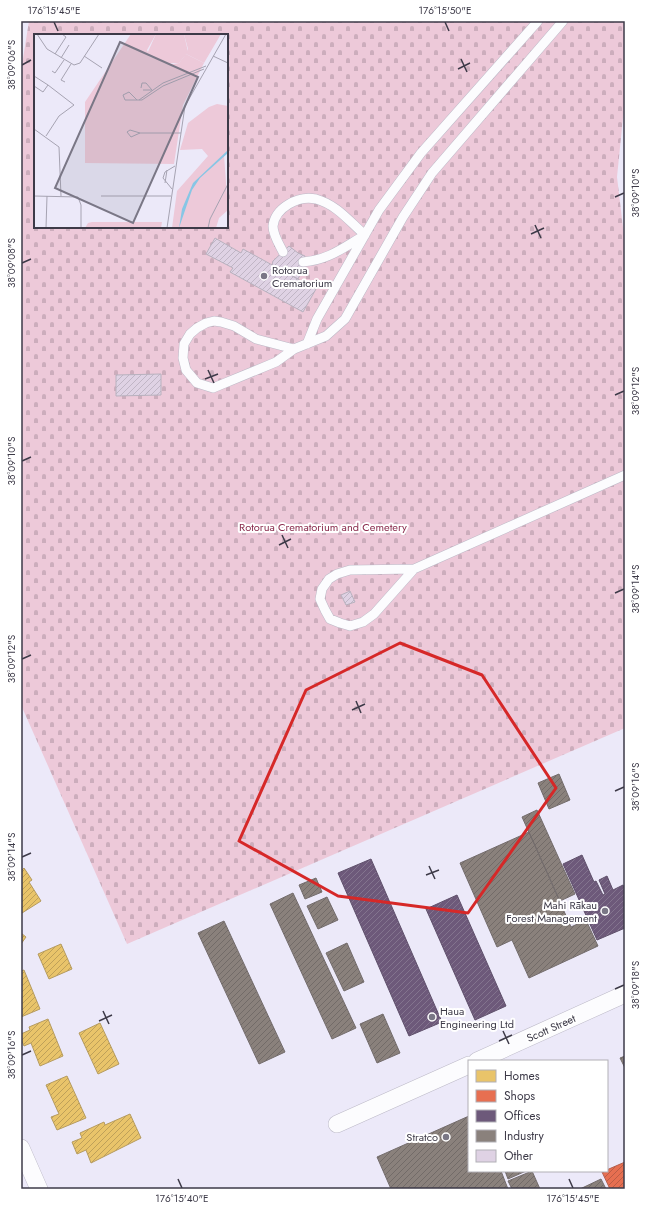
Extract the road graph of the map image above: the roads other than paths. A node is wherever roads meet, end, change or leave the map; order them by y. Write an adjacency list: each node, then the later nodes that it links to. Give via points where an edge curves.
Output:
1 (538, 21): 3 (lane, via 421,153 379,210)
2 (563, 21): 6 (lane, via 432,173 403,217 345,319 326,336)
3 (365, 234): 4 (lane, via 340,210 315,199 304,199 284,206 276,216 273,227 276,240); 5 (lane, via 334,254 316,261); 6 (lane, via 317,319)
4 (283, 252)
5 (303, 262)
6 (307, 344): 7 (lane)
7 (294, 349): 7 (lane, via 276,362 213,388 197,384 186,370 182,358 184,344 190,334 206,323 214,321 234,326 256,338)
8 (625, 475): 9 (lane)
9 (414, 569): 9 (lane, via 374,614 363,622 350,626 330,619 320,599 322,589 329,579 337,574 350,570)
10 (625, 994): 11 (street, Scott Street)
11 (479, 1060)
12 (468, 1065): 13 (street)
13 (337, 1124)
14 (21, 1148): 15 (street)
15 (39, 1189)

